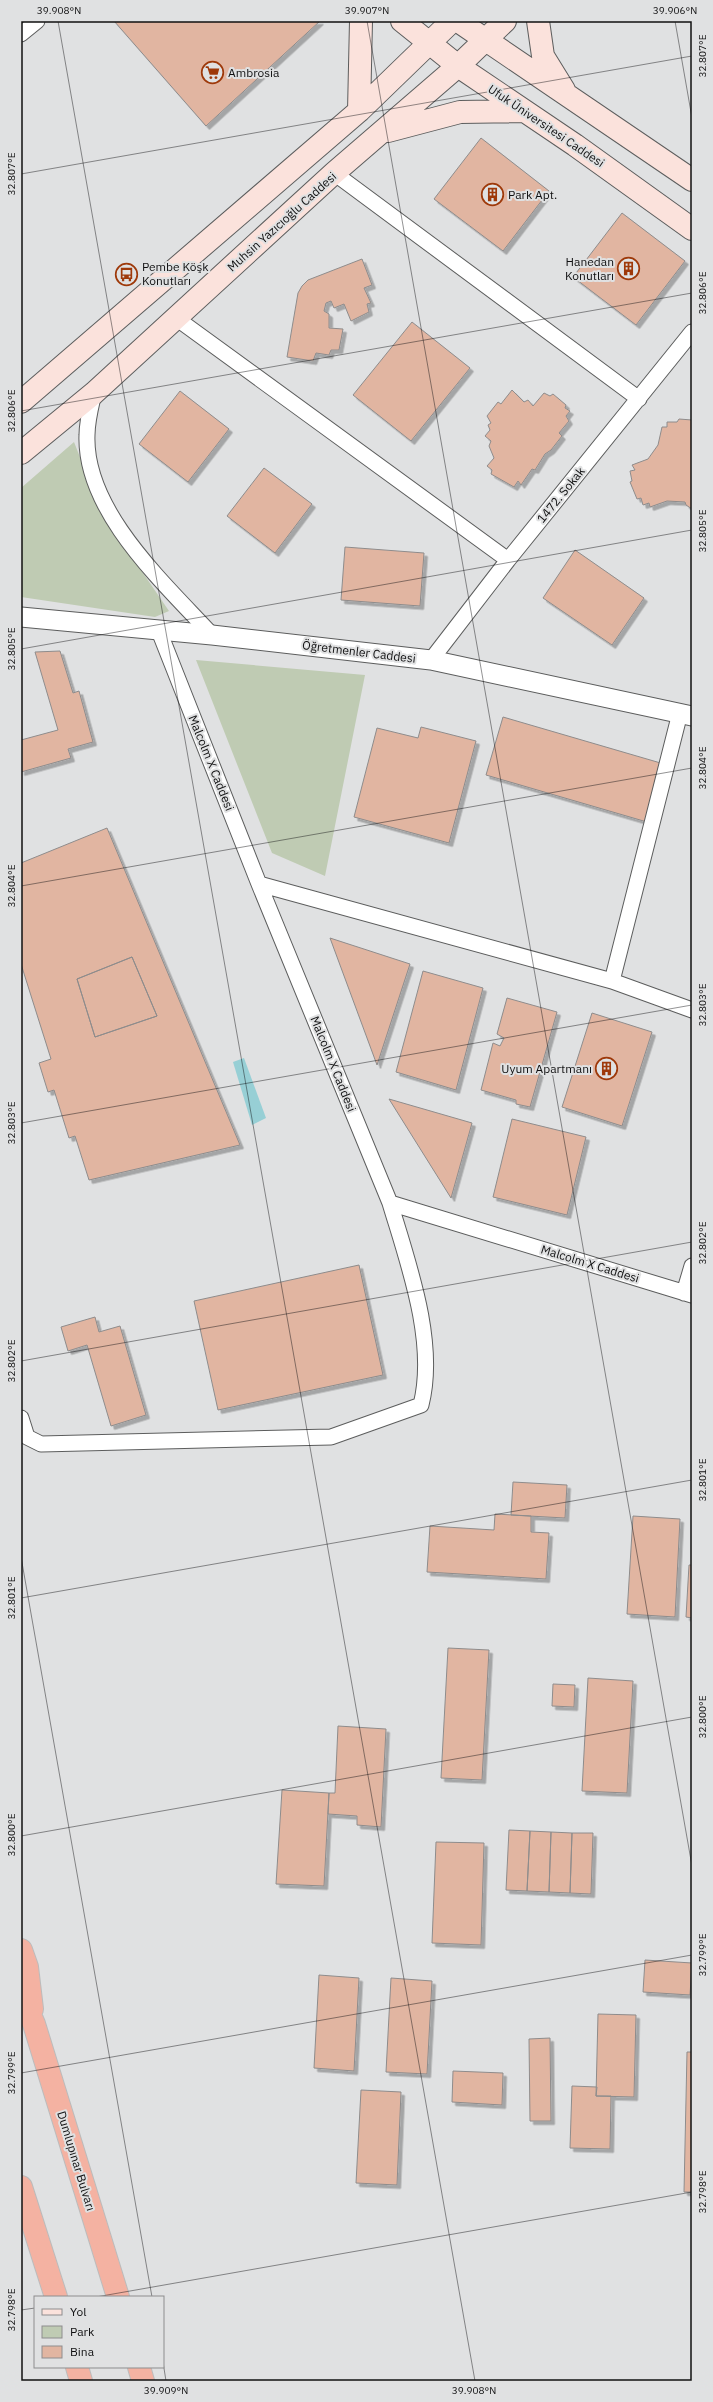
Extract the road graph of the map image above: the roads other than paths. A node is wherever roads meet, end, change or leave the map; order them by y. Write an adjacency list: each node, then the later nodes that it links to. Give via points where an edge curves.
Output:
1 (37, 21): 8 (street)
2 (361, 21): 13 (main road)
3 (402, 21): 10 (main road, Ufuk Üniversitesi Caddesi)
4 (452, 21): 10 (main road)
5 (458, 21): 9 (main road)
6 (505, 21): 9 (main road, Muhsin Yazıcıoğlu Caddesi)
7 (538, 21): 12 (main road, via 543,56)
8 (21, 34)
9 (484, 40): 11 (main road, Muhsin Yazıcıoğlu Caddesi); 12 (main road)
10 (430, 44): 11 (main road, Ufuk Üniversitesi Caddesi); 13 (main road)
11 (458, 66): 14 (main road, Ufuk Üniversitesi Caddesi); 15 (main road, Muhsin Yazıcıoğlu Caddesi)
12 (568, 96): 17 (main road)
13 (359, 111): 23 (main road)
14 (524, 111): 15 (main road, via 460,112); 18 (main road, Ufuk Üniversitesi Caddesi)
15 (383, 132): 16 (main road, Muhsin Yazıcıoğlu Caddesi)
16 (334, 174): 19 (main road, Muhsin Yazıcıoğlu Caddesi); 22 (street)
17 (692, 180)
18 (692, 228)
19 (176, 318): 21 (main road, Muhsin Yazıcıoğlu Caddesi); 25 (street)
20 (692, 332): 22 (street, 1472. Sokak)
21 (94, 393): 24 (main road, Muhsin Yazıcıoğlu Caddesi); 28 (street, via 86,435 96,487 112,517 138,552)
22 (639, 399): 25 (street, 1472. Sokak)
23 (21, 402)
24 (21, 453)
25 (508, 560): 29 (street, 1472. Sokak)
26 (21, 617): 27 (street, Öğretmenler Caddesi)
27 (159, 631): 28 (street, Öğretmenler Caddesi); 31 (street, Malcolm X Caddesi)
28 (212, 635): 29 (street, Öğretmenler Caddesi)
29 (431, 660): 30 (street, Öğretmenler Caddesi)
30 (686, 714): 32 (street)
31 (259, 884): 32 (street); 34 (street, Malcolm X Caddesi)
32 (612, 981): 33 (street)
33 (692, 1010)
34 (390, 1203): 36 (street, Malcolm X Caddesi); 37 (street, via 412,1275 427,1359 427,1383 421,1405 331,1437 40,1444 27,1437)
35 (692, 1266): 36 (street)
36 (688, 1294)
37 (21, 1418)
38 (21, 1950): 40 (highway, Dumlupınar Bulvarı, via 27,1967)
39 (21, 1994): 40 (highway, Dumlupınar Bulvarı)
40 (34, 2024): 43 (highway, Dumlupınar Bulvarı)
41 (21, 2187): 42 (highway)
42 (56, 2296)
43 (118, 2296)
44 (77, 2368): 46 (highway)
45 (139, 2368): 47 (highway)
46 (81, 2381)
47 (143, 2381)

